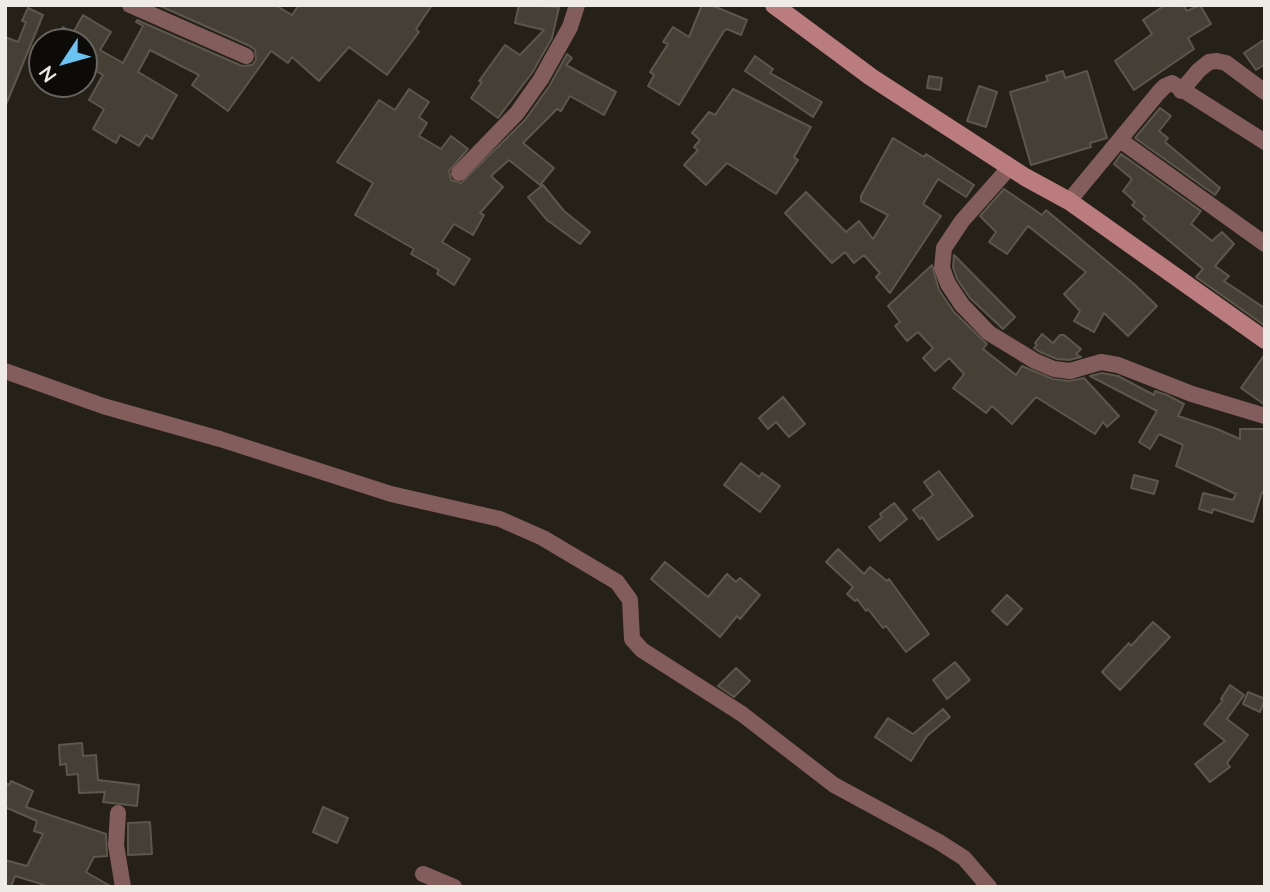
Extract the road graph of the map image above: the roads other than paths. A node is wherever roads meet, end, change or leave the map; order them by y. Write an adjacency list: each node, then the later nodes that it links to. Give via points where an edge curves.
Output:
1 (130, 5): 4 (street)
2 (577, 5): 10 (street, via 541,79 517,113)
3 (774, 5): 9 (main road)
4 (246, 56)
5 (1181, 91): 6 (street, via 1199,69 1217,61); 7 (street, via 1172,83 1165,86); 8 (street)
6 (1265, 92)
7 (1120, 140): 11 (street); 12 (street)
8 (1265, 142)
9 (1009, 168): 11 (main road); 15 (street, via 944,248 942,268 948,284 989,333 1054,369 1070,371 1101,362 1118,365)
10 (459, 173)
11 (1069, 201): 13 (main road)
12 (1265, 244)
13 (1265, 340)
14 (5, 371): 20 (street, via 379,491 500,519 543,538 617,582 630,600 632,639 642,650 742,714 834,785 964,858)
15 (1265, 416)
16 (118, 813): 18 (street, via 116,845)
17 (423, 874): 19 (street)
18 (123, 887)
19 (454, 887)
20 (989, 887)

